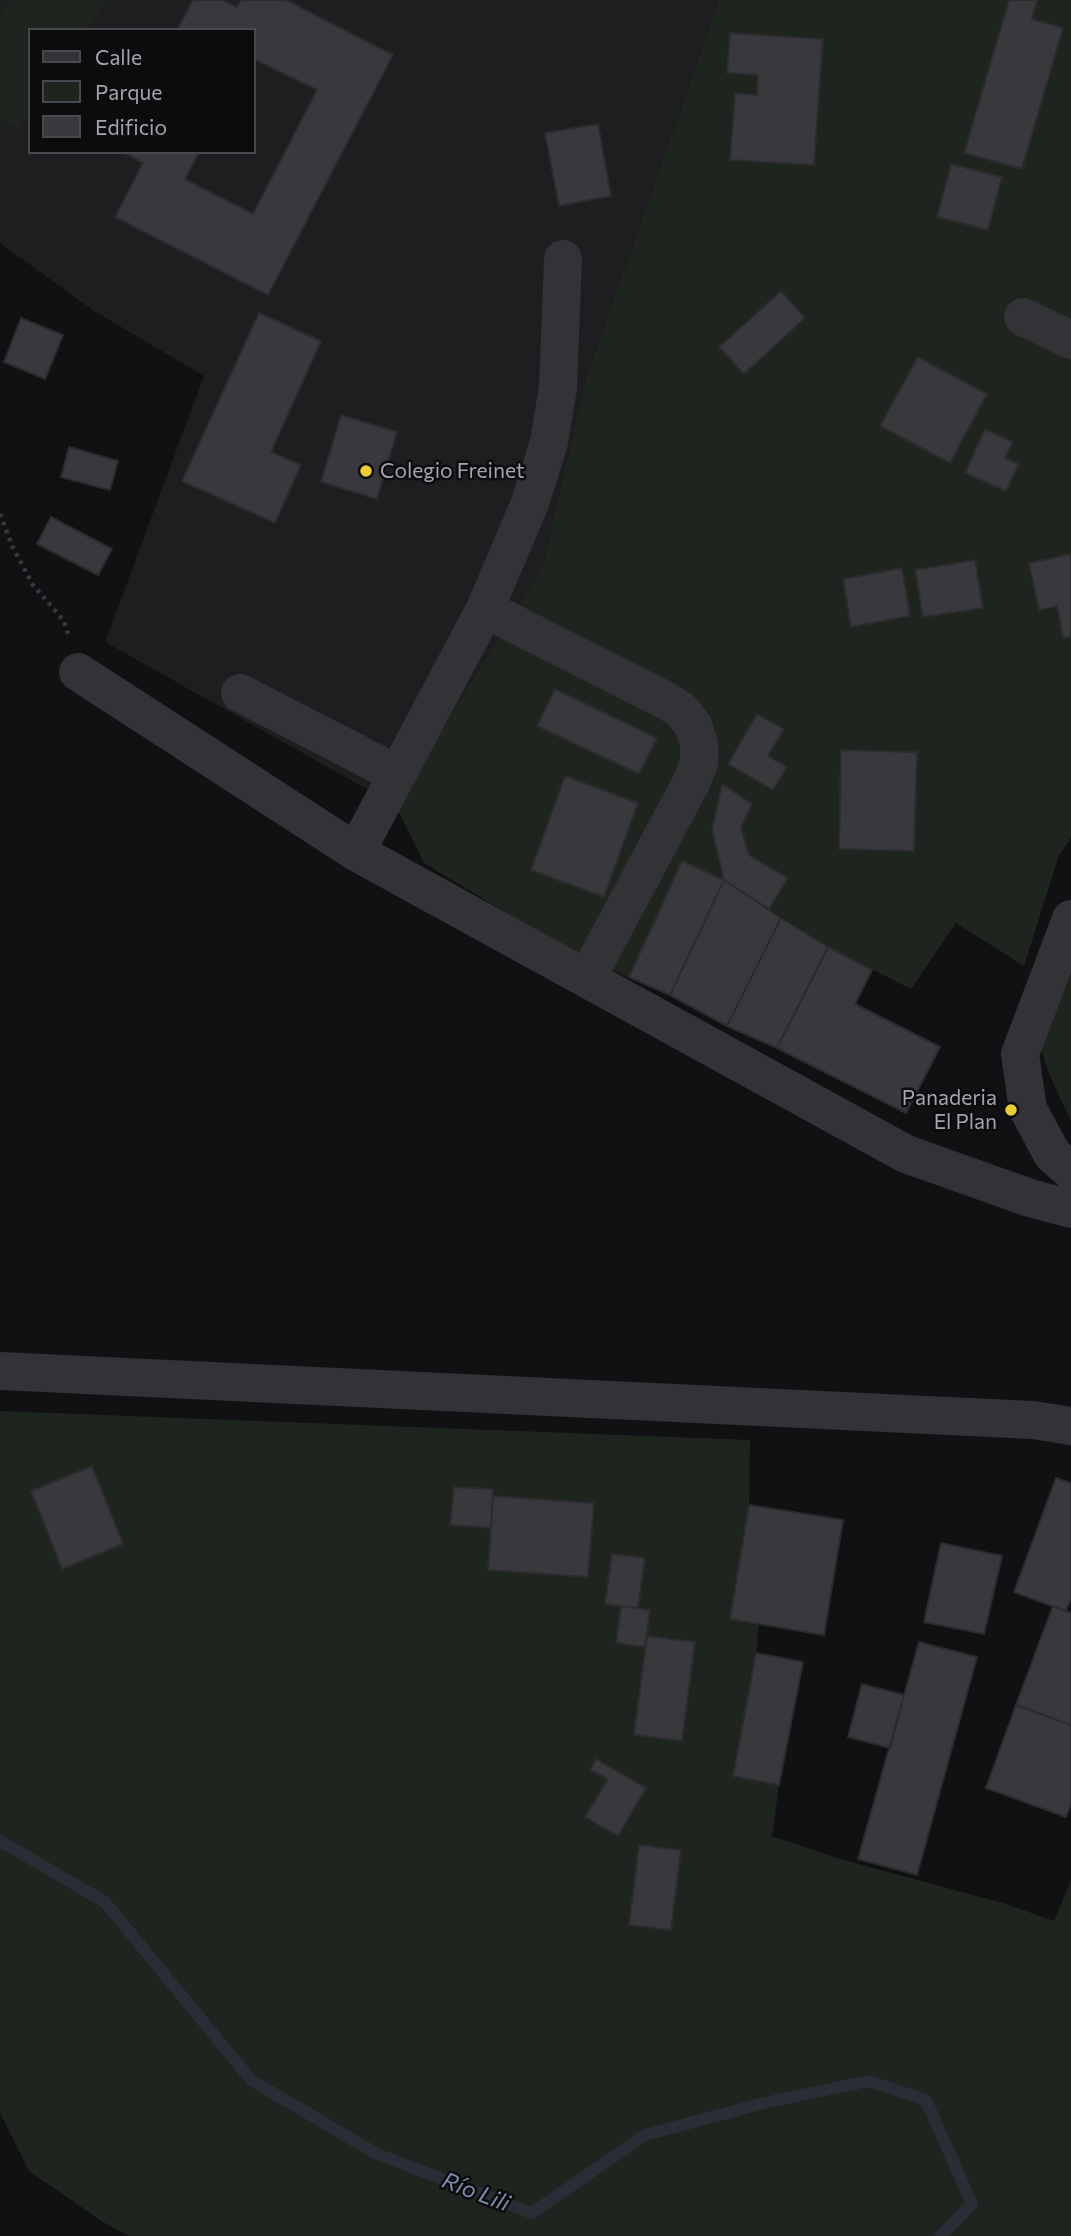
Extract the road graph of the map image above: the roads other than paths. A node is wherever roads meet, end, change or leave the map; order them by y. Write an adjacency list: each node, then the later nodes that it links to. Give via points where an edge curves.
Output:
1 (563, 259): 4 (street, via 558,387 549,442 530,503)
2 (1023, 317): 3 (street)
3 (1071, 340)
4 (485, 609): 7 (street); 10 (street, via 681,710 693,725 699,744 692,781)
5 (78, 672): 8 (street)
6 (240, 693): 7 (street)
7 (397, 774): 8 (street)
8 (356, 852): 10 (street)
9 (1071, 919): 11 (street, via 1020,1055 1028,1109 1052,1154)
10 (587, 978): 12 (street, via 906,1154)
11 (1071, 1171)
12 (1071, 1209)
13 (0, 1371): 14 (street, via 1033,1420)
14 (1071, 1426)

